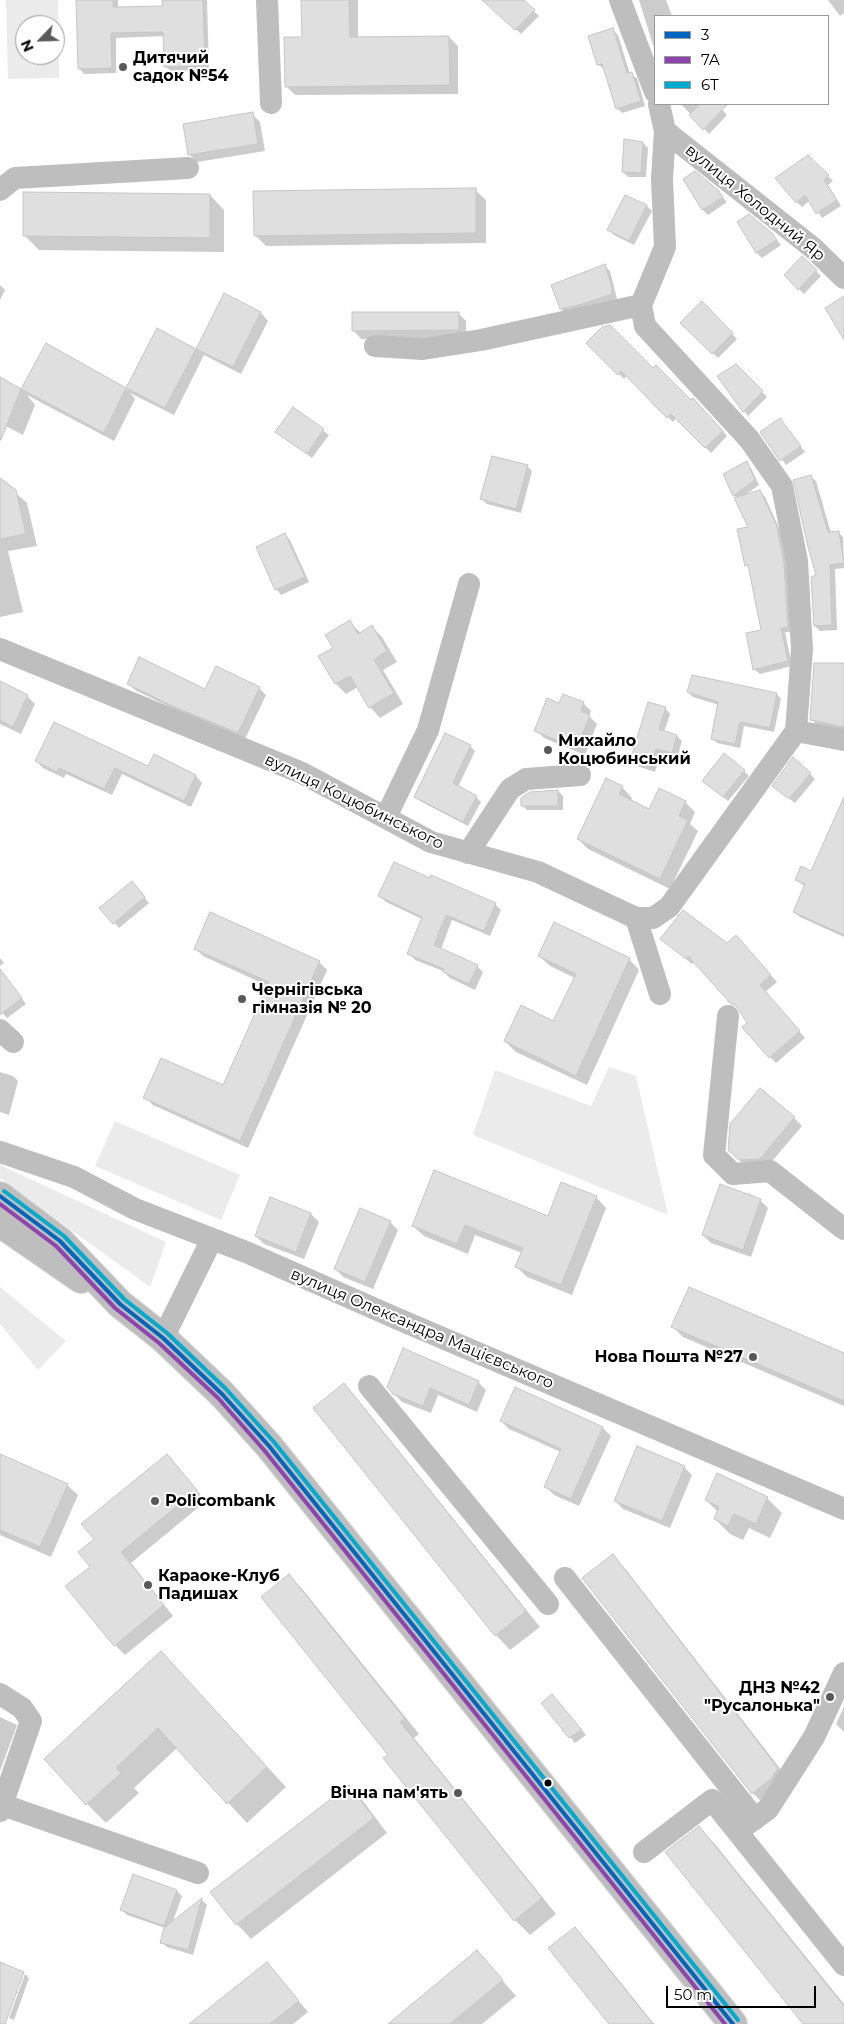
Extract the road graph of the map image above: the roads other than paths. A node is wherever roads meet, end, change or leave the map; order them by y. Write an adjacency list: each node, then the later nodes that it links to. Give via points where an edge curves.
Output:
1 (266, 0): 4 (street)
2 (620, 0): 3 (street)
3 (654, 89)
4 (271, 103)
5 (659, 105): 6 (street)
6 (665, 131): 9 (street, вулиця Холодний Яр, via 813,248); 10 (street, via 662,179 665,247)
7 (188, 168): 8 (street, via 15,178)
8 (0, 190)
9 (844, 278)
10 (641, 305): 11 (street, via 481,340 422,349); 14 (street, via 645,326 749,439 782,486 797,561 801,629)
11 (375, 346)
12 (469, 584): 17 (street, via 428,730)
13 (0, 649): 17 (street, вулиця Коцюбинського, via 302,773)
14 (796, 731): 15 (street); 19 (street, via 669,907 653,918)
15 (844, 740)
16 (580, 775): 18 (street, via 526,779 510,789)
17 (386, 817): 18 (street, вулиця Коцюбинського, via 431,842)
18 (468, 853): 19 (street, вулиця Коцюбинського, via 538,872)
19 (636, 918): 20 (street)
20 (660, 994)
21 (728, 1016): 25 (street, via 714,1154 733,1174 770,1171)
22 (0, 1152): 26 (street, вулиця Олександра Мацієвського, via 74,1177 135,1209)
23 (0, 1196): 27 (main road, via 60,1240)
24 (0, 1223): 27 (main road)
25 (844, 1229)
26 (212, 1238): 28 (street); 30 (street, вулиця Олександра Мацієвського)
27 (120, 1304): 28 (main road)
28 (163, 1338): 40 (main road, via 222,1394 269,1446)
29 (369, 1386): 32 (street)
30 (844, 1509)
31 (565, 1578): 36 (street)
32 (548, 1604)
33 (844, 1673): 36 (street, via 798,1763 768,1809)
34 (0, 1694): 35 (street, via 22,1708 31,1721)
35 (1, 1807): 38 (street)
36 (746, 1825): 37 (street, via 712,1800); 39 (street)
37 (644, 1852)
38 (198, 1873)
39 (844, 1965)
40 (733, 2024)

